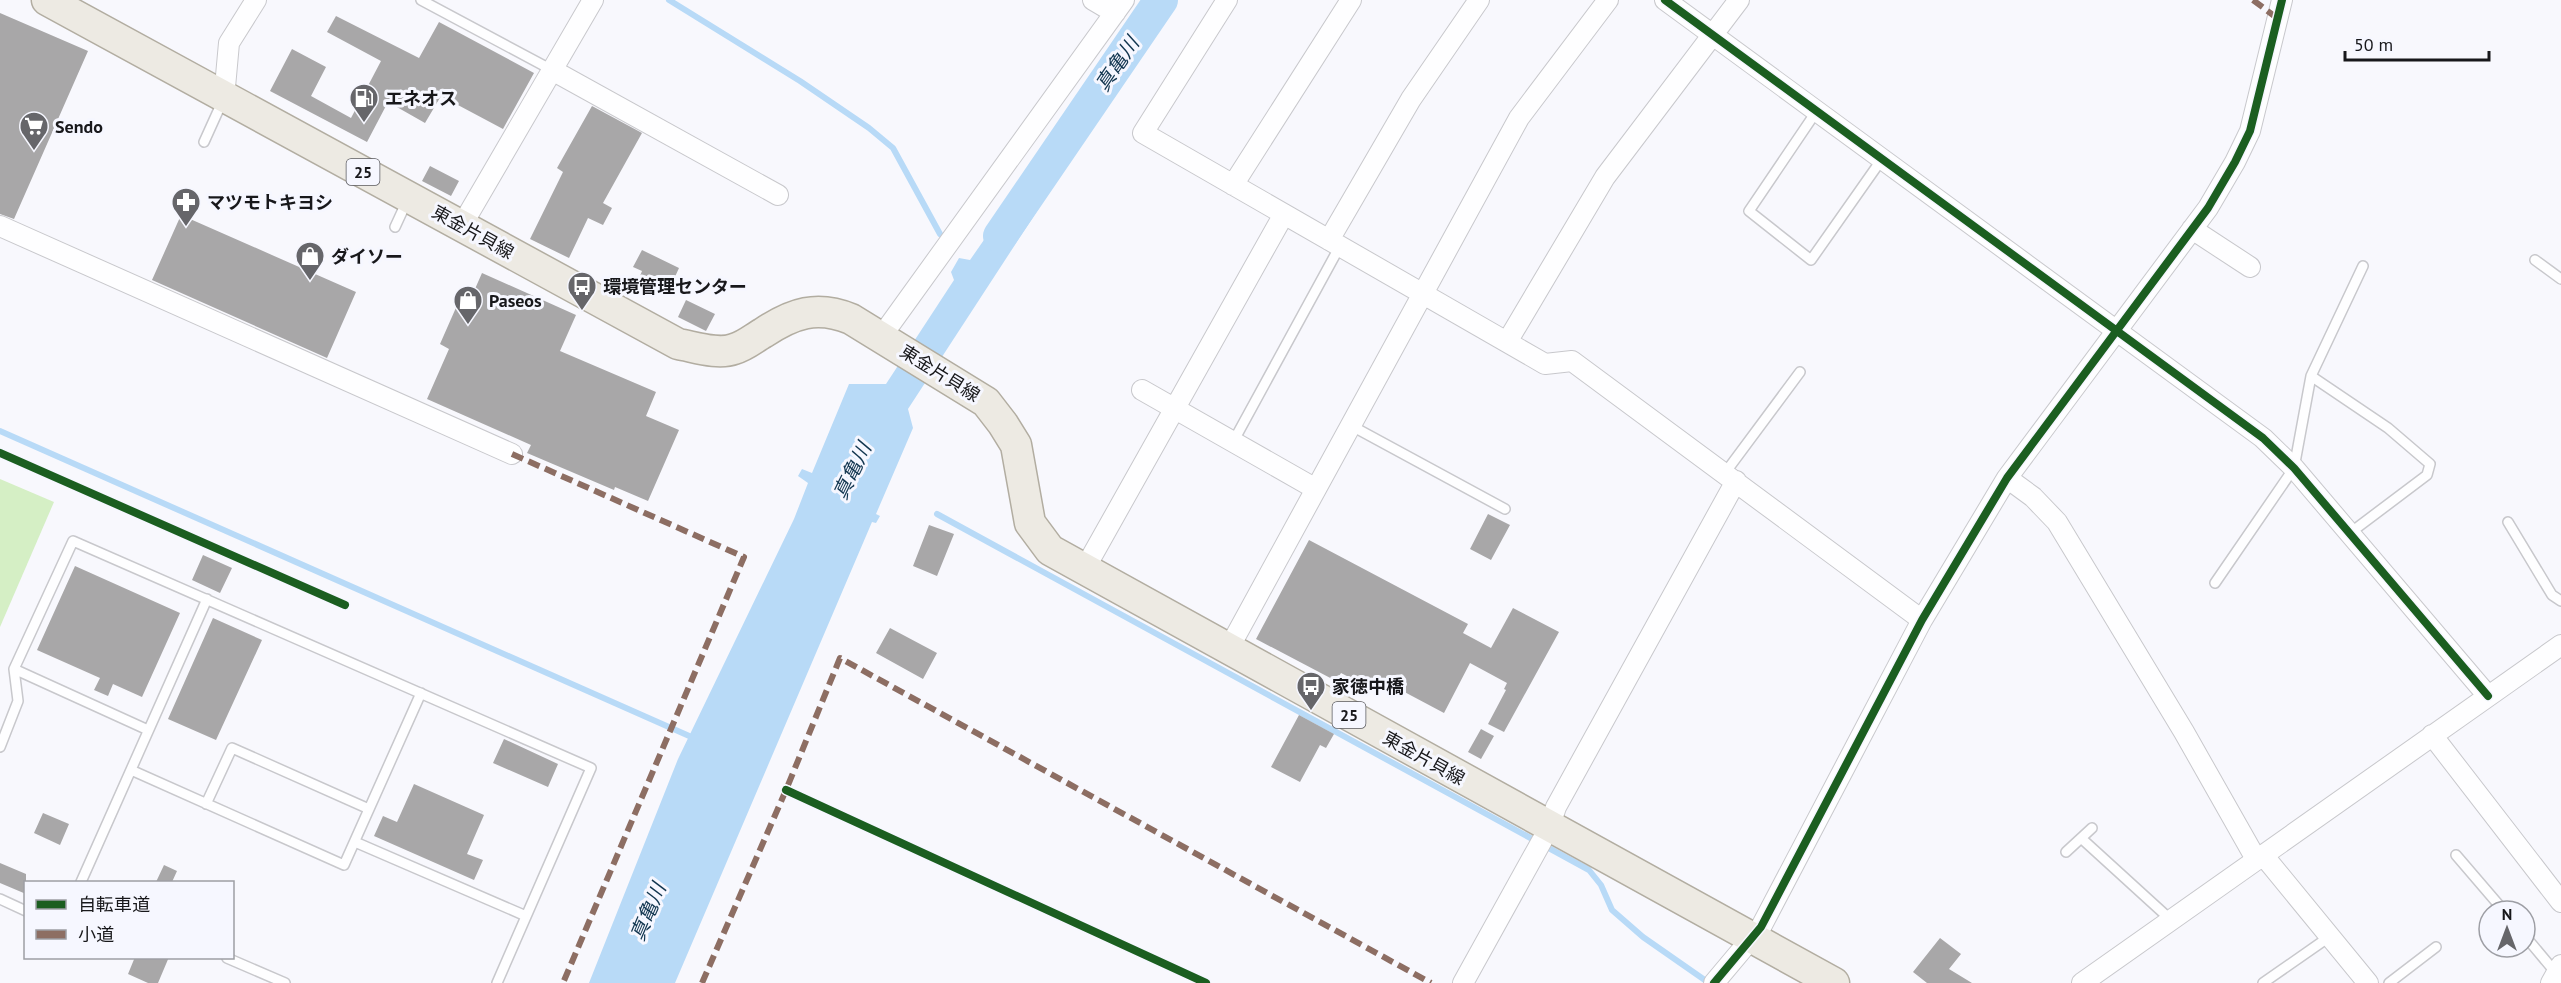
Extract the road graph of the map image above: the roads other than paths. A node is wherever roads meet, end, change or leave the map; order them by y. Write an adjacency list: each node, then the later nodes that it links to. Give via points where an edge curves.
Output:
1 (256, 0): 16 (street, via 229,43)
2 (421, 0): 15 (lane)
3 (593, 0): 15 (street)
4 (1093, 0): 13 (street)
5 (1227, 0): 20 (street, via 1143,133)
6 (1352, 0): 20 (street)
7 (1479, 0): 28 (street, via 1411,99)
8 (1608, 0): 33 (street, via 1519,118)
9 (1665, 0): 14 (street)
10 (1738, 0): 14 (street)
11 (2282, 0): 27 (street, via 2250,131 2230,171)
12 (55, 2): 16 (main road, 東金片貝線 / 25)
13 (1119, 7): 35 (street)
14 (1712, 35): 17 (street); 36 (street, via 1605,177)
15 (552, 70): 21 (street); 24 (street)
16 (224, 98): 18 (lane); 22 (main road, 東金片貝線 / 25)
17 (1816, 112): 19 (street); 19 (lane, via 1749,211 1811,260)
18 (204, 142)
19 (1882, 159): 34 (street)
20 (1233, 184): 23 (street)
21 (778, 195)
22 (409, 196): 24 (main road, 東金片貝線 / 25); 26 (lane)
23 (1284, 214): 28 (street); 40 (street)
24 (462, 225): 35 (main road, 東金片貝線 / 25, via 678,344 733,350 793,316 817,311 834,312)
25 (0, 226): 43 (street)
26 (395, 227)
27 (2192, 229): 31 (street); 34 (street)
28 (1334, 243): 33 (street); 42 (lane)
29 (2535, 260): 32 (lane)
30 (2363, 266): 38 (lane)
31 (2250, 267)
32 (2561, 279)
33 (1423, 293): 36 (street); 41 (street)
34 (2115, 330): 44 (street, via 2263,438); 46 (street)
35 (881, 337): 51 (main road, 東金片貝線 / 25, via 986,402 1016,445 1030,523 1038,537 1050,550)
36 (1507, 342): 45 (street, via 1545,364 1572,361)
37 (1800, 372): 45 (lane)
38 (2311, 376): 44 (lane); 50 (lane, via 2388,428 2430,464 2427,474)
39 (1142, 390): 40 (street)
40 (1175, 408): 42 (street); 51 (street)
41 (1350, 425): 47 (street); 48 (lane)
42 (1233, 442): 47 (street)
43 (512, 454)
44 (2294, 468): 50 (street); 52 (lane)
45 (1731, 477): 55 (street); 69 (street, via 1556,807)
46 (2007, 478): 55 (street); 73 (street, via 2057,522)
47 (1316, 489): 57 (street)
48 (1505, 509)
49 (2508, 522): 54 (lane, via 2553,595)
50 (2350, 532): 60 (street)
51 (1084, 570): 57 (main road, 東金片貝線 / 25)
52 (2215, 583)
53 (207, 598): 58 (lane, via 73,541); 59 (lane); 61 (lane)
54 (2561, 601)
55 (1922, 620): 82 (street)
56 (2561, 645): 60 (street)
57 (1229, 648): 69 (main road, 東金片貝線 / 25)
58 (14, 669): 61 (lane); 63 (lane, via 18,701)
59 (421, 693): 66 (lane); 79 (lane, via 591,768)
60 (2488, 696): 62 (street)
61 (148, 730): 64 (lane)
62 (2432, 735): 73 (street); 77 (street)
63 (0, 747)
64 (131, 770): 65 (lane); 74 (lane)
65 (206, 804): 66 (lane, via 232,748); 70 (lane, via 344,865)
66 (369, 809): 70 (lane)
67 (2092, 828): 68 (lane)
68 (2081, 838): 71 (lane); 80 (lane)
69 (1543, 839): 82 (main road, 東金片貝線 / 25); 90 (street)
70 (354, 842): 79 (lane)
71 (2066, 852)
72 (2456, 855): 76 (lane)
73 (2260, 857): 80 (street); 81 (street)
74 (81, 881)
75 (0, 899): 78 (lane)
76 (2494, 899)
77 (2561, 902)
78 (24, 910)
79 (526, 916): 89 (lane)
80 (2171, 920): 92 (street)
81 (2329, 937): 93 (lane); 94 (street)
82 (1752, 939): 87 (street); 91 (main road, 東金片貝線 / 25)
83 (2436, 947): 95 (lane)
84 (2537, 951): 86 (lane)
85 (231, 959): 88 (lane)
86 (2556, 974)
87 (1715, 982)
88 (285, 983)
89 (497, 983)
90 (1463, 983)
91 (1834, 983)
92 (2082, 983)
93 (2263, 983)
94 (2368, 983)
95 (2389, 983)

